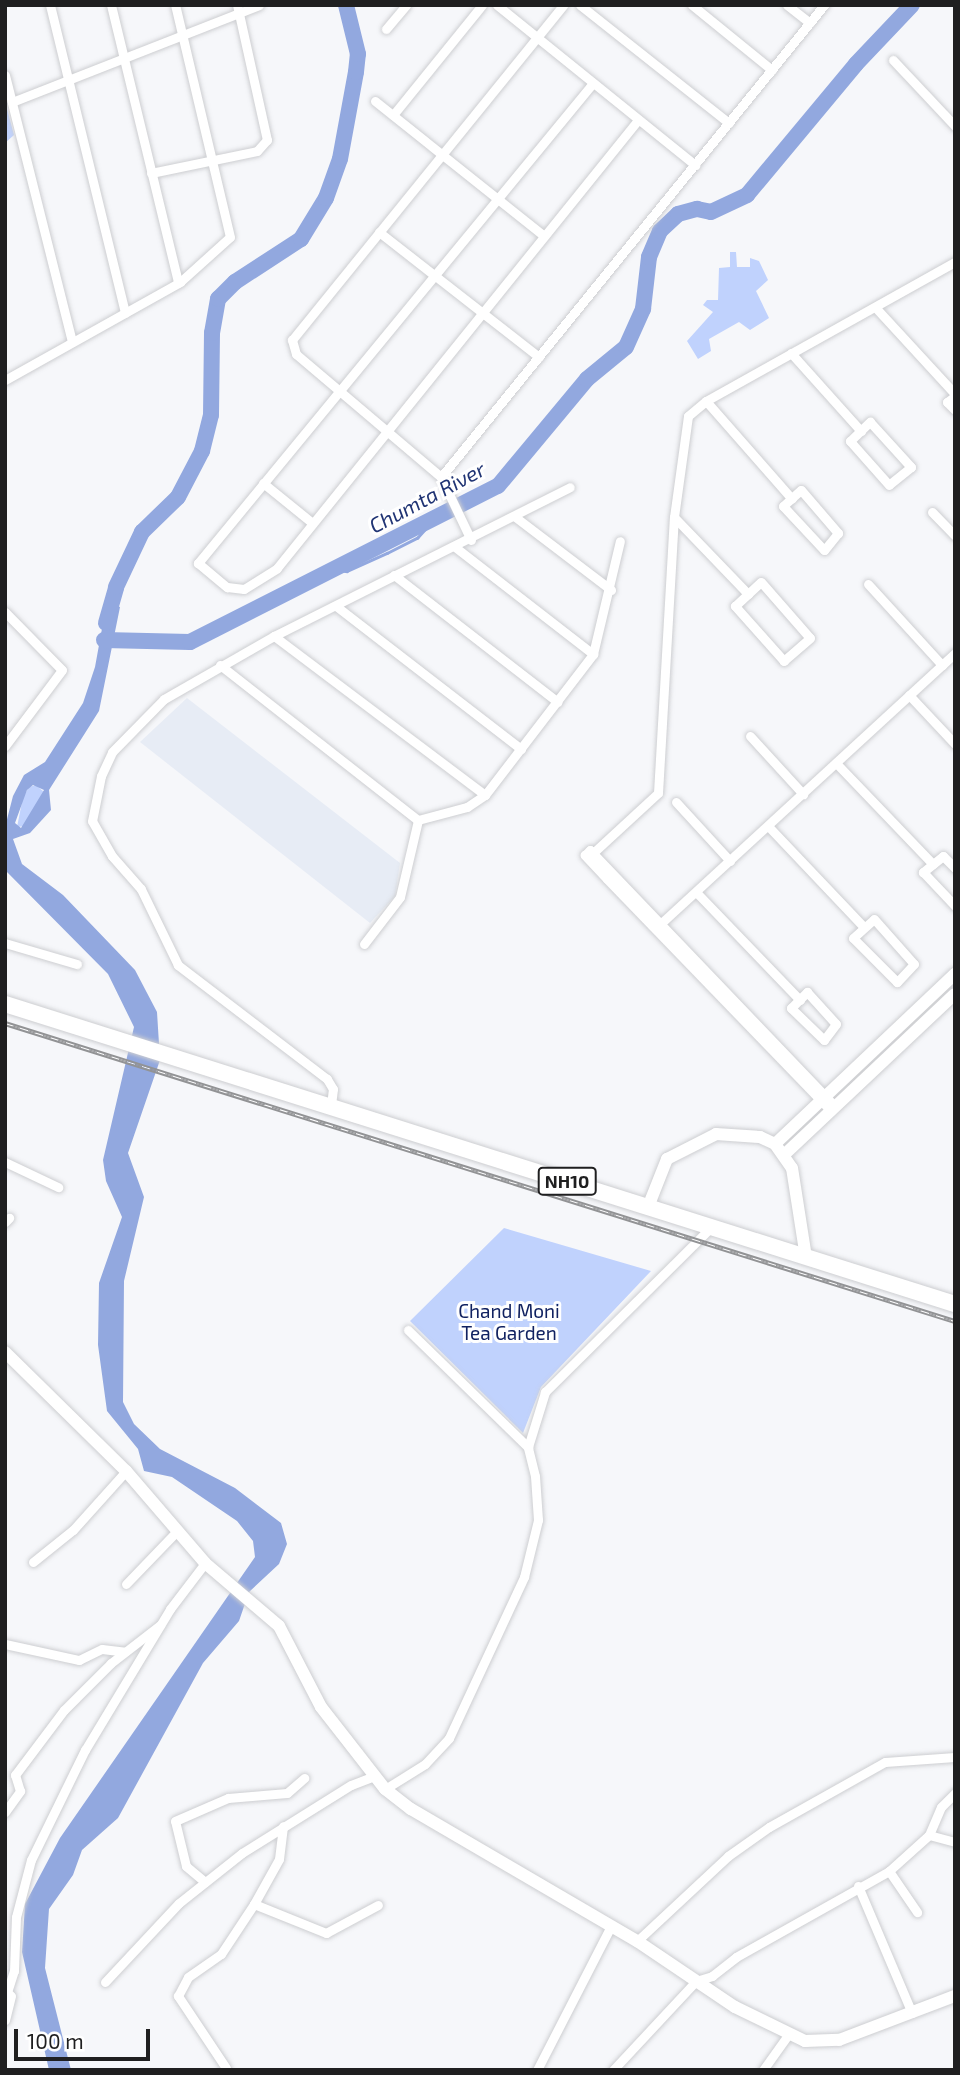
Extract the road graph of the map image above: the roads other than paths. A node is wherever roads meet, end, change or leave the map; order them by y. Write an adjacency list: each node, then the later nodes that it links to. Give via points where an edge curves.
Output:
1 (50, 5): 22 (street)
2 (111, 5): 18 (street)
3 (175, 5): 16 (street)
4 (259, 5): 13 (street)
5 (406, 5): 15 (street)
6 (482, 5): 26 (street)
7 (497, 5): 17 (street)
8 (563, 5): 17 (street)
9 (580, 5): 28 (street)
10 (692, 5): 20 (street)
11 (787, 5): 14 (street)
12 (824, 5): 14 (street)
13 (238, 9): 16 (street); 31 (street, via 269,134 257,150)
14 (810, 23): 20 (street)
15 (386, 29)
16 (183, 35): 18 (street); 31 (street)
17 (537, 38): 23 (street); 30 (street)
18 (124, 58): 22 (street); 33 (street)
19 (893, 60): 29 (street)
20 (772, 70): 28 (street)
21 (5, 75): 25 (street)
22 (68, 80): 25 (street); 41 (street)
23 (593, 83): 27 (street); 34 (street)
24 (375, 101): 26 (street)
25 (12, 102): 43 (street)
26 (393, 115): 30 (street)
27 (638, 120): 32 (street); 36 (street)
28 (729, 123): 32 (street)
29 (955, 126)
30 (442, 155): 34 (street); 35 (street)
31 (214, 160): 33 (street); 39 (street, via 231,233 222,247)
32 (695, 166): 45 (street)
33 (151, 173): 39 (street)
34 (497, 199): 36 (street); 38 (street)
35 (379, 232): 38 (street); 47 (street, via 292,340 296,354)
36 (544, 236): 42 (street)
37 (955, 262): 40 (street)
38 (434, 275): 42 (street); 47 (street)
39 (178, 283): 41 (street)
40 (875, 307): 44 (street); 48 (street)
41 (125, 313): 43 (street)
42 (482, 313): 45 (street); 51 (street)
43 (72, 342): 46 (street)
44 (791, 353): 49 (street); 52 (street)
45 (539, 357): 53 (street)
46 (5, 380)
47 (340, 390): 51 (street); 54 (street)
48 (955, 395): 50 (street, via 947,402)
49 (706, 401): 56 (street); 59 (street, via 686,420)
50 (955, 410)
51 (386, 430): 53 (street); 60 (street)
52 (861, 431): 52 (street, via 850,442 889,485 911,467 870,422)
53 (441, 477): 62 (street)
54 (263, 483): 60 (street); 60 (street, via 198,563 232,590 244,589 277,568)
55 (570, 487): 58 (street)
56 (792, 499): 56 (street, via 783,506 824,550 838,533 801,489)
57 (932, 512): 61 (street)
58 (514, 516): 62 (street); 67 (street)
59 (674, 517): 68 (street); 93 (street, via 658,793 593,853 590,850 585,855)
60 (311, 522)
61 (955, 536)
62 (471, 540): 64 (street)
63 (621, 541): 67 (street)
64 (455, 547): 65 (street); 73 (street)
65 (394, 576): 69 (street); 77 (street)
66 (868, 584): 75 (street)
67 (611, 590): 73 (street)
68 (748, 594): 68 (street, via 735,607 784,661 810,638 761,582)
69 (336, 606): 71 (street); 81 (street)
70 (5, 612): 80 (street, via 62,670)
71 (274, 636): 74 (street); 84 (street)
72 (955, 653): 75 (street)
73 (593, 654): 77 (street)
74 (220, 665): 86 (street); 103 (street, via 164,699 112,752 94,800 92,821 112,856 141,889 178,965 327,1079 333,1089)
75 (942, 665): 76 (street)
76 (909, 695): 79 (street); 82 (street)
77 (558, 702): 81 (street)
78 (750, 736): 83 (street)
79 (955, 744)
80 (5, 746)
81 (521, 749): 84 (street)
82 (836, 763): 83 (street); 89 (street)
83 (803, 793): 87 (street)
84 (485, 795): 86 (street, via 467,807)
85 (676, 802): 88 (street)
86 (418, 820): 96 (street, via 400,897)
87 (768, 826): 88 (street); 94 (street)
88 (730, 861): 91 (street)
89 (933, 864): 90 (street, via 943,856); 92 (street, via 923,872)
90 (955, 869)
91 (696, 892): 93 (street); 100 (street)
92 (955, 906)
93 (658, 926): 102 (street)
94 (864, 927): 94 (street, via 853,938 897,982 914,964 874,919)
95 (5, 943): 97 (street)
96 (364, 944)
97 (77, 964)
98 (955, 974): 102 (street)
99 (955, 994): 104 (street)
100 (800, 1000): 100 (street, via 791,1008 824,1040 836,1024 807,992)
101 (5, 1004): 103 (highway, NH10)
102 (823, 1099): 104 (street); 105 (street)
103 (331, 1105): 109 (highway, NH10)
104 (833, 1109): 106 (street)
105 (775, 1144): 106 (street); 109 (street, via 745,1133 703,1138 667,1159)
106 (785, 1154): 111 (street, via 796,1186)
107 (5, 1162): 108 (street)
108 (58, 1188)
109 (648, 1207): 110 (highway, NH10)
110 (712, 1227): 111 (highway, NH10); 115 (street, via 551,1385 537,1408)
111 (806, 1257): 112 (highway, NH10)
112 (955, 1304)
113 (408, 1330): 115 (street)
114 (5, 1352): 116 (street)
115 (527, 1447): 127 (street, via 535,1476 538,1520 524,1577 449,1738 425,1764)
116 (126, 1471): 117 (street); 118 (street, via 83,1521)
117 (176, 1532): 119 (street); 120 (street)
118 (33, 1562)
119 (205, 1563): 121 (street); 125 (street, via 279,1626 321,1707)
120 (125, 1584)
121 (164, 1622): 123 (street); 143 (street, via 85,1750 31,1860 16,1917 14,1971)
122 (5, 1644): 123 (street, via 79,1660 102,1649)
123 (125, 1652): 129 (street, via 64,1710 15,1775 20,1791)
124 (955, 1757): 140 (street, via 885,1762 769,1827 729,1856)
125 (374, 1776): 127 (street); 130 (street)
126 (304, 1778): 134 (street, via 287,1793 228,1798 175,1821 186,1866)
127 (385, 1789): 139 (street, via 411,1810)
128 (955, 1793): 131 (street, via 941,1807)
129 (5, 1812)
130 (284, 1826): 134 (street); 136 (street, via 279,1860)
131 (929, 1835): 132 (street); 133 (street)
132 (955, 1842)
133 (889, 1871): 135 (street); 138 (street)
134 (205, 1882): 142 (street, via 149,1933)
135 (858, 1886): 141 (street, via 736,1957 712,1976); 145 (street)
136 (254, 1904): 137 (street, via 326,1933); 148 (street, via 221,1954 188,1977 178,1996)
137 (378, 1905)
138 (918, 1912)
139 (611, 1926): 140 (street); 149 (street)
140 (638, 1941): 141 (street)
141 (696, 1981): 147 (street); 150 (street)
142 (105, 1982)
143 (7, 1990): 146 (street, via 11,1996)
144 (955, 1996): 145 (street)
145 (912, 2013): 147 (street, via 839,2040 805,2041)
146 (5, 2020)
147 (788, 2035): 151 (street)
148 (226, 2068)
149 (537, 2070)
150 (614, 2070)
151 (763, 2070)

